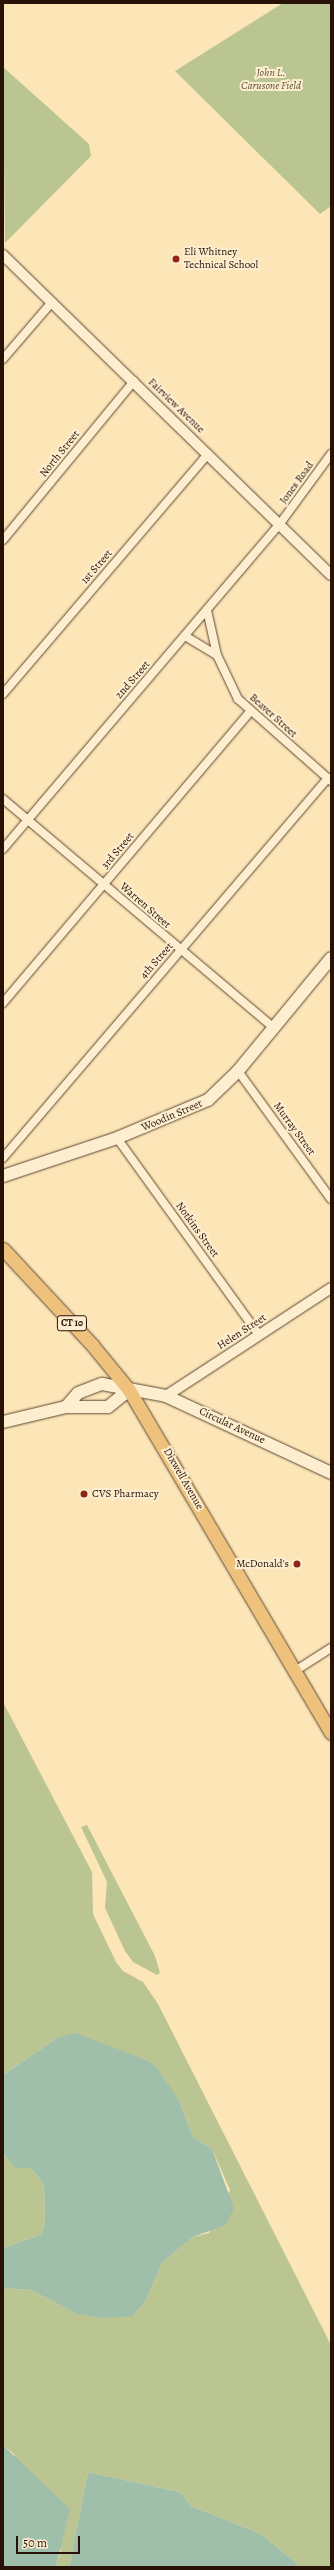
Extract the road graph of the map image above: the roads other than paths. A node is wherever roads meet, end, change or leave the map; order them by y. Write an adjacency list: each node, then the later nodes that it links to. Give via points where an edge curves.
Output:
1 (3, 255): 2 (street, Fairview Avenue)
2 (52, 302): 3 (street); 4 (street, Fairview Avenue)
3 (3, 359)
4 (134, 381): 5 (street, Fairview Avenue); 8 (street, North Street)
5 (208, 454): 7 (street, Fairview Avenue); 13 (street, 1st Street)
6 (331, 454): 7 (street, Jones Road)
7 (279, 525): 9 (street, Fairview Avenue); 10 (street, 2nd Street)
8 (3, 540)
9 (331, 575)
10 (207, 610): 11 (street, 2nd Street); 12 (street, Beaver Street)
11 (185, 636): 12 (street); 17 (street, 2nd Street)
12 (216, 655): 14 (street, Beaver Street, via 228,682)
13 (3, 694)
14 (250, 712): 15 (street, Beaver Street); 19 (street, 3rd Street)
15 (329, 779): 20 (street, 4th Street)
16 (3, 799): 17 (street, Warren Street)
17 (28, 820): 18 (street, 2nd Street); 19 (street, Warren Street)
18 (3, 850)
19 (104, 885): 20 (street, Warren Street); 22 (street, 3rd Street)
20 (180, 950): 23 (street, Warren Street); 26 (street, 4th Street)
21 (330, 960): 23 (main road, Woodin Street)
22 (3, 1004)
23 (274, 1028): 24 (main road, Woodin Street)
24 (238, 1071): 25 (main road, Woodin Street, via 217,1093 195,1108); 28 (street, Murray Street)
25 (118, 1138): 27 (main road, Woodin Street); 31 (street, Notkins Street)
26 (3, 1158)
27 (3, 1176)
28 (331, 1199)
29 (3, 1249): 32 (main road, Dixwell Avenue / CT 10, via 94,1346)
30 (331, 1288): 31 (street, Helen Street)
31 (259, 1335): 33 (street, Helen Street)
32 (129, 1390): 33 (main road, Circular Avenue); 34 (main road, via 108,1407); 34 (main road, Circular Avenue, via 111,1385 93,1385 78,1393); 38 (main road, Dixwell Avenue / CT 10)
33 (166, 1396): 36 (main road, Circular Avenue)
34 (66, 1407): 35 (main road)
35 (3, 1422)
36 (331, 1473)
37 (331, 1648): 38 (street)
38 (294, 1671): 39 (main road, Dixwell Avenue / CT 10)
39 (331, 1733)

